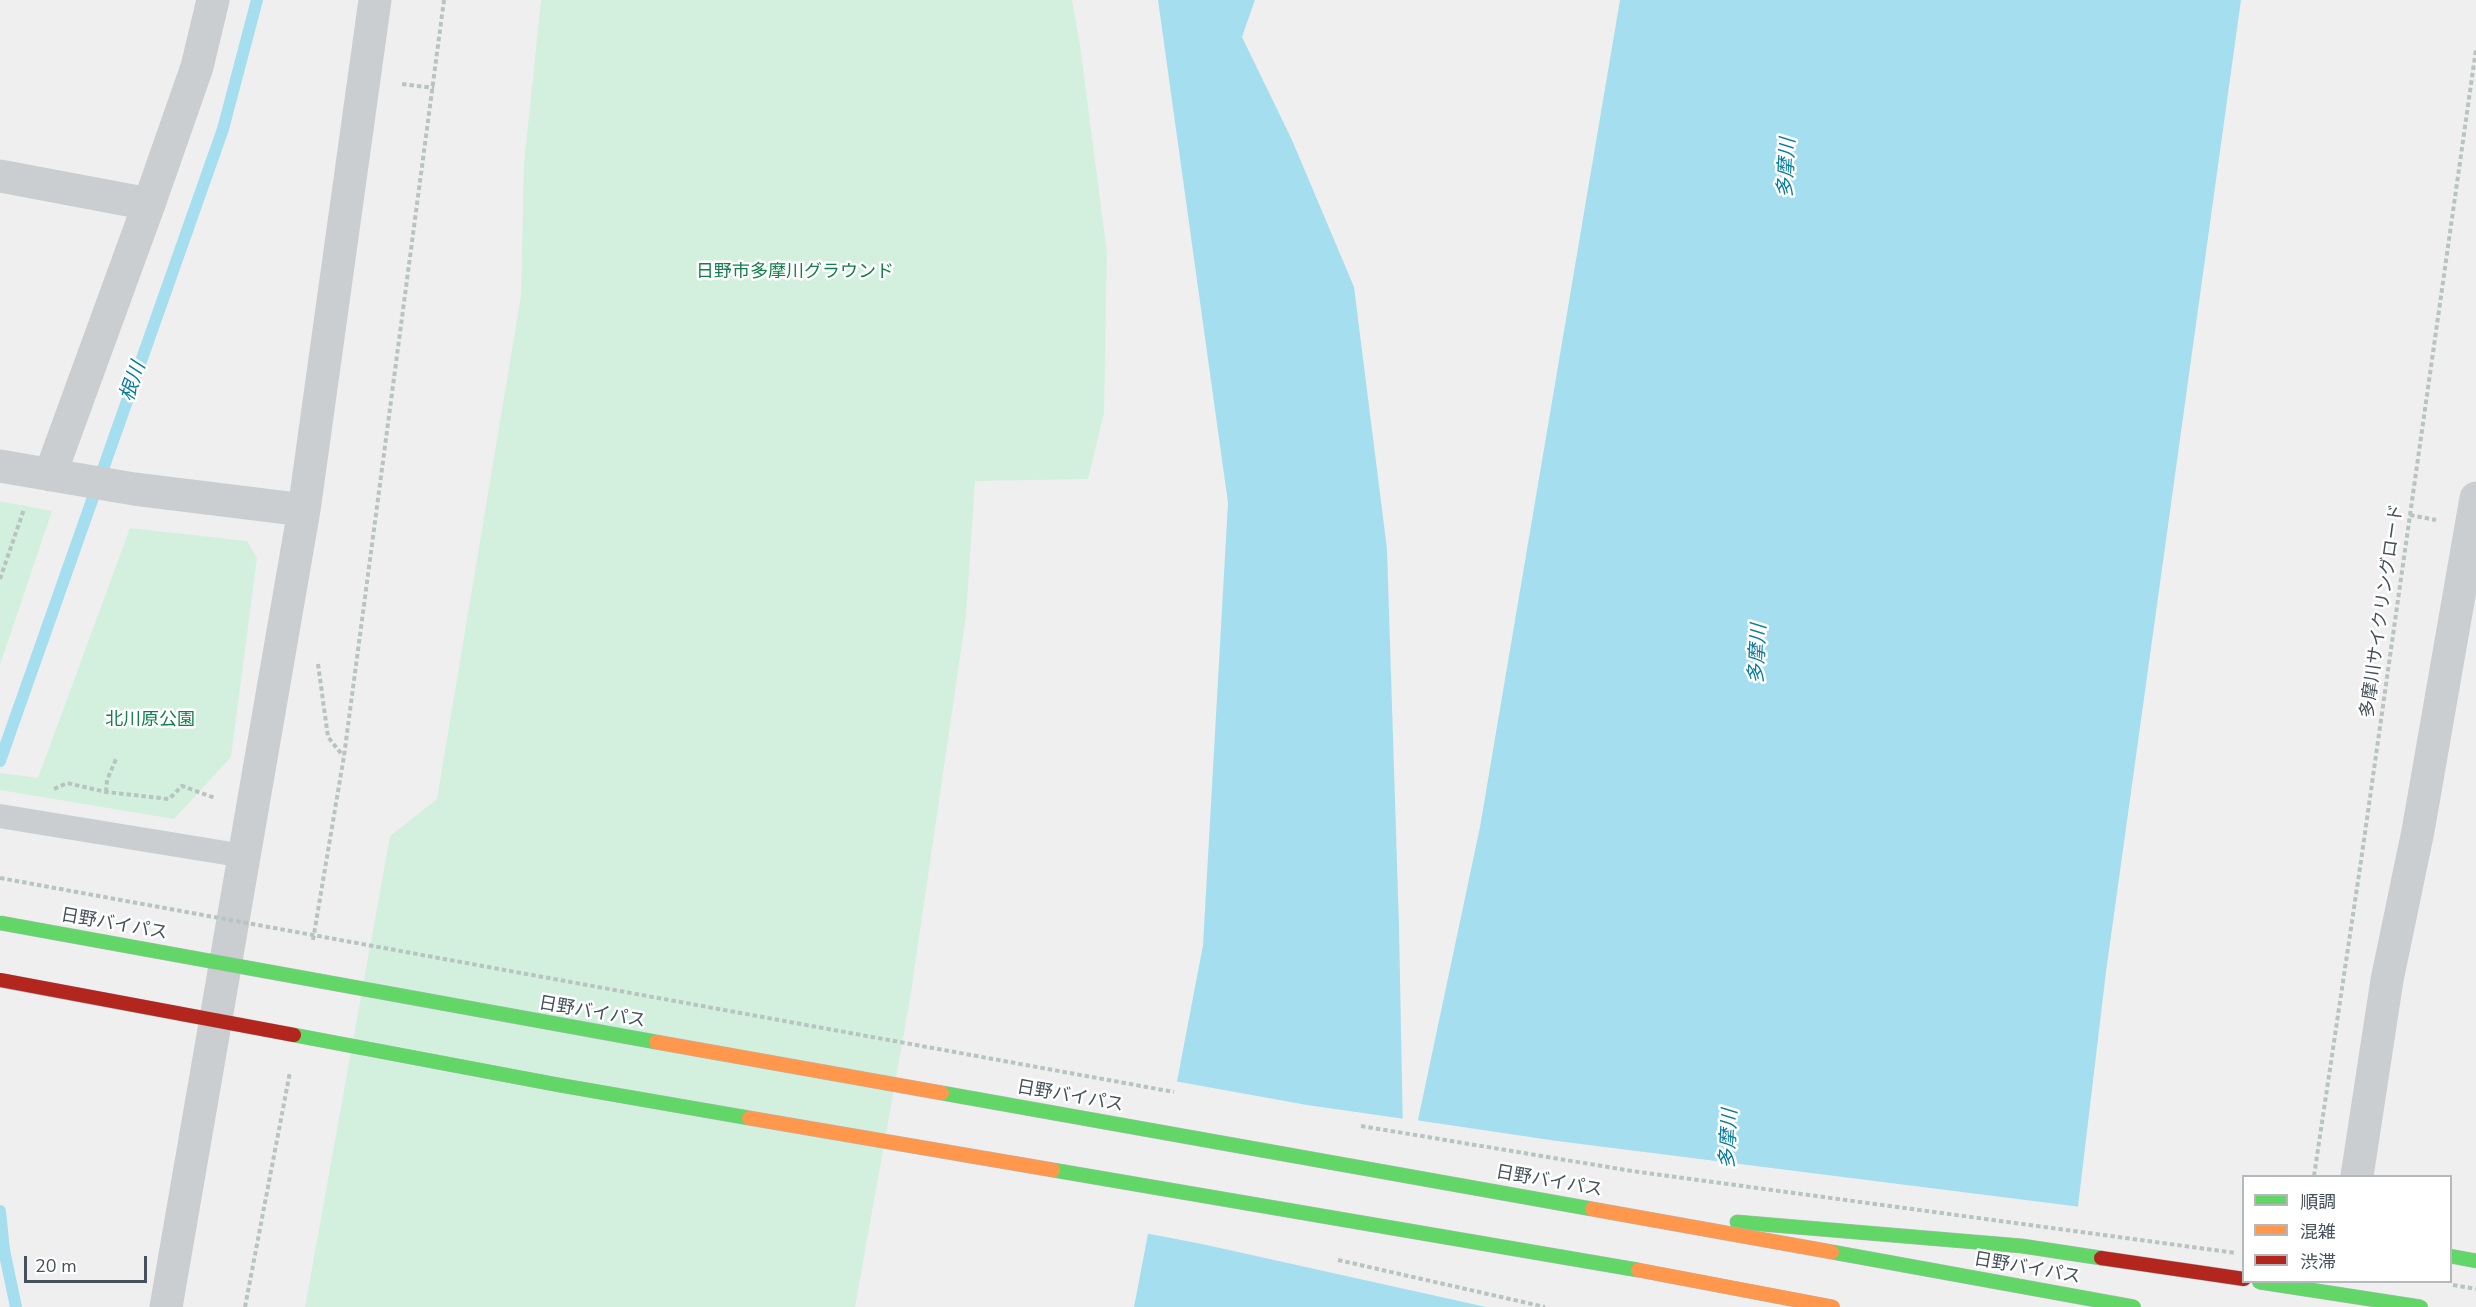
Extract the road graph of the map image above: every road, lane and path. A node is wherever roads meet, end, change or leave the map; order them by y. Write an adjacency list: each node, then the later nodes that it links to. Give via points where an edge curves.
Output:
1 (213, 0): 8 (street, via 197,67)
2 (375, 0): 13 (street)
3 (444, 0): 6 (path)
4 (2476, 49): 30 (path, 多摩川サイクリングロード)
5 (398, 84): 6 (path)
6 (434, 88): 16 (path)
7 (0, 176): 8 (street)
8 (149, 204): 10 (street)
9 (0, 466): 10 (street)
10 (61, 477): 13 (street)
11 (2476, 498): 31 (street, via 2418,831 2387,980)
12 (25, 506): 14 (path)
13 (304, 510): 22 (street)
14 (0, 579)
15 (317, 660): 16 (path, via 328,737)
16 (344, 756): 25 (path)
17 (116, 759): 19 (path)
18 (51, 791): 19 (path, via 67,783)
19 (106, 792): 20 (path, via 169,799 182,786)
20 (215, 798)
21 (1, 816): 22 (lane)
22 (244, 856): 40 (street)
23 (0, 878): 28 (path, bridge)
24 (0, 923): 32 (highway, 日野バイパス, bridge, via 514,1018)
25 (312, 948)
26 (0, 980): 36 (highway, bridge, via 559,1085)
27 (291, 1065): 41 (path)
28 (1178, 1093)
29 (1354, 1124): 33 (path, bridge, via 1632,1171)
30 (2314, 1175)
31 (2356, 1175)
32 (1619, 1212): 37 (highway, bridge, via 2022,1246); 44 (highway, 日野バイパス, bridge)
33 (2242, 1254)
34 (2452, 1256): 35 (highway)
35 (2476, 1261)
36 (1615, 1266): 42 (highway, bridge); 43 (highway, bridge)
37 (2242, 1279)
38 (2271, 1283): 46 (highway, bridge)
39 (2342, 1283): 45 (street)
40 (166, 1307)
41 (245, 1307)
42 (1763, 1307)
43 (1833, 1307)
44 (2134, 1307)
45 (2339, 1307)
46 (2421, 1307)

